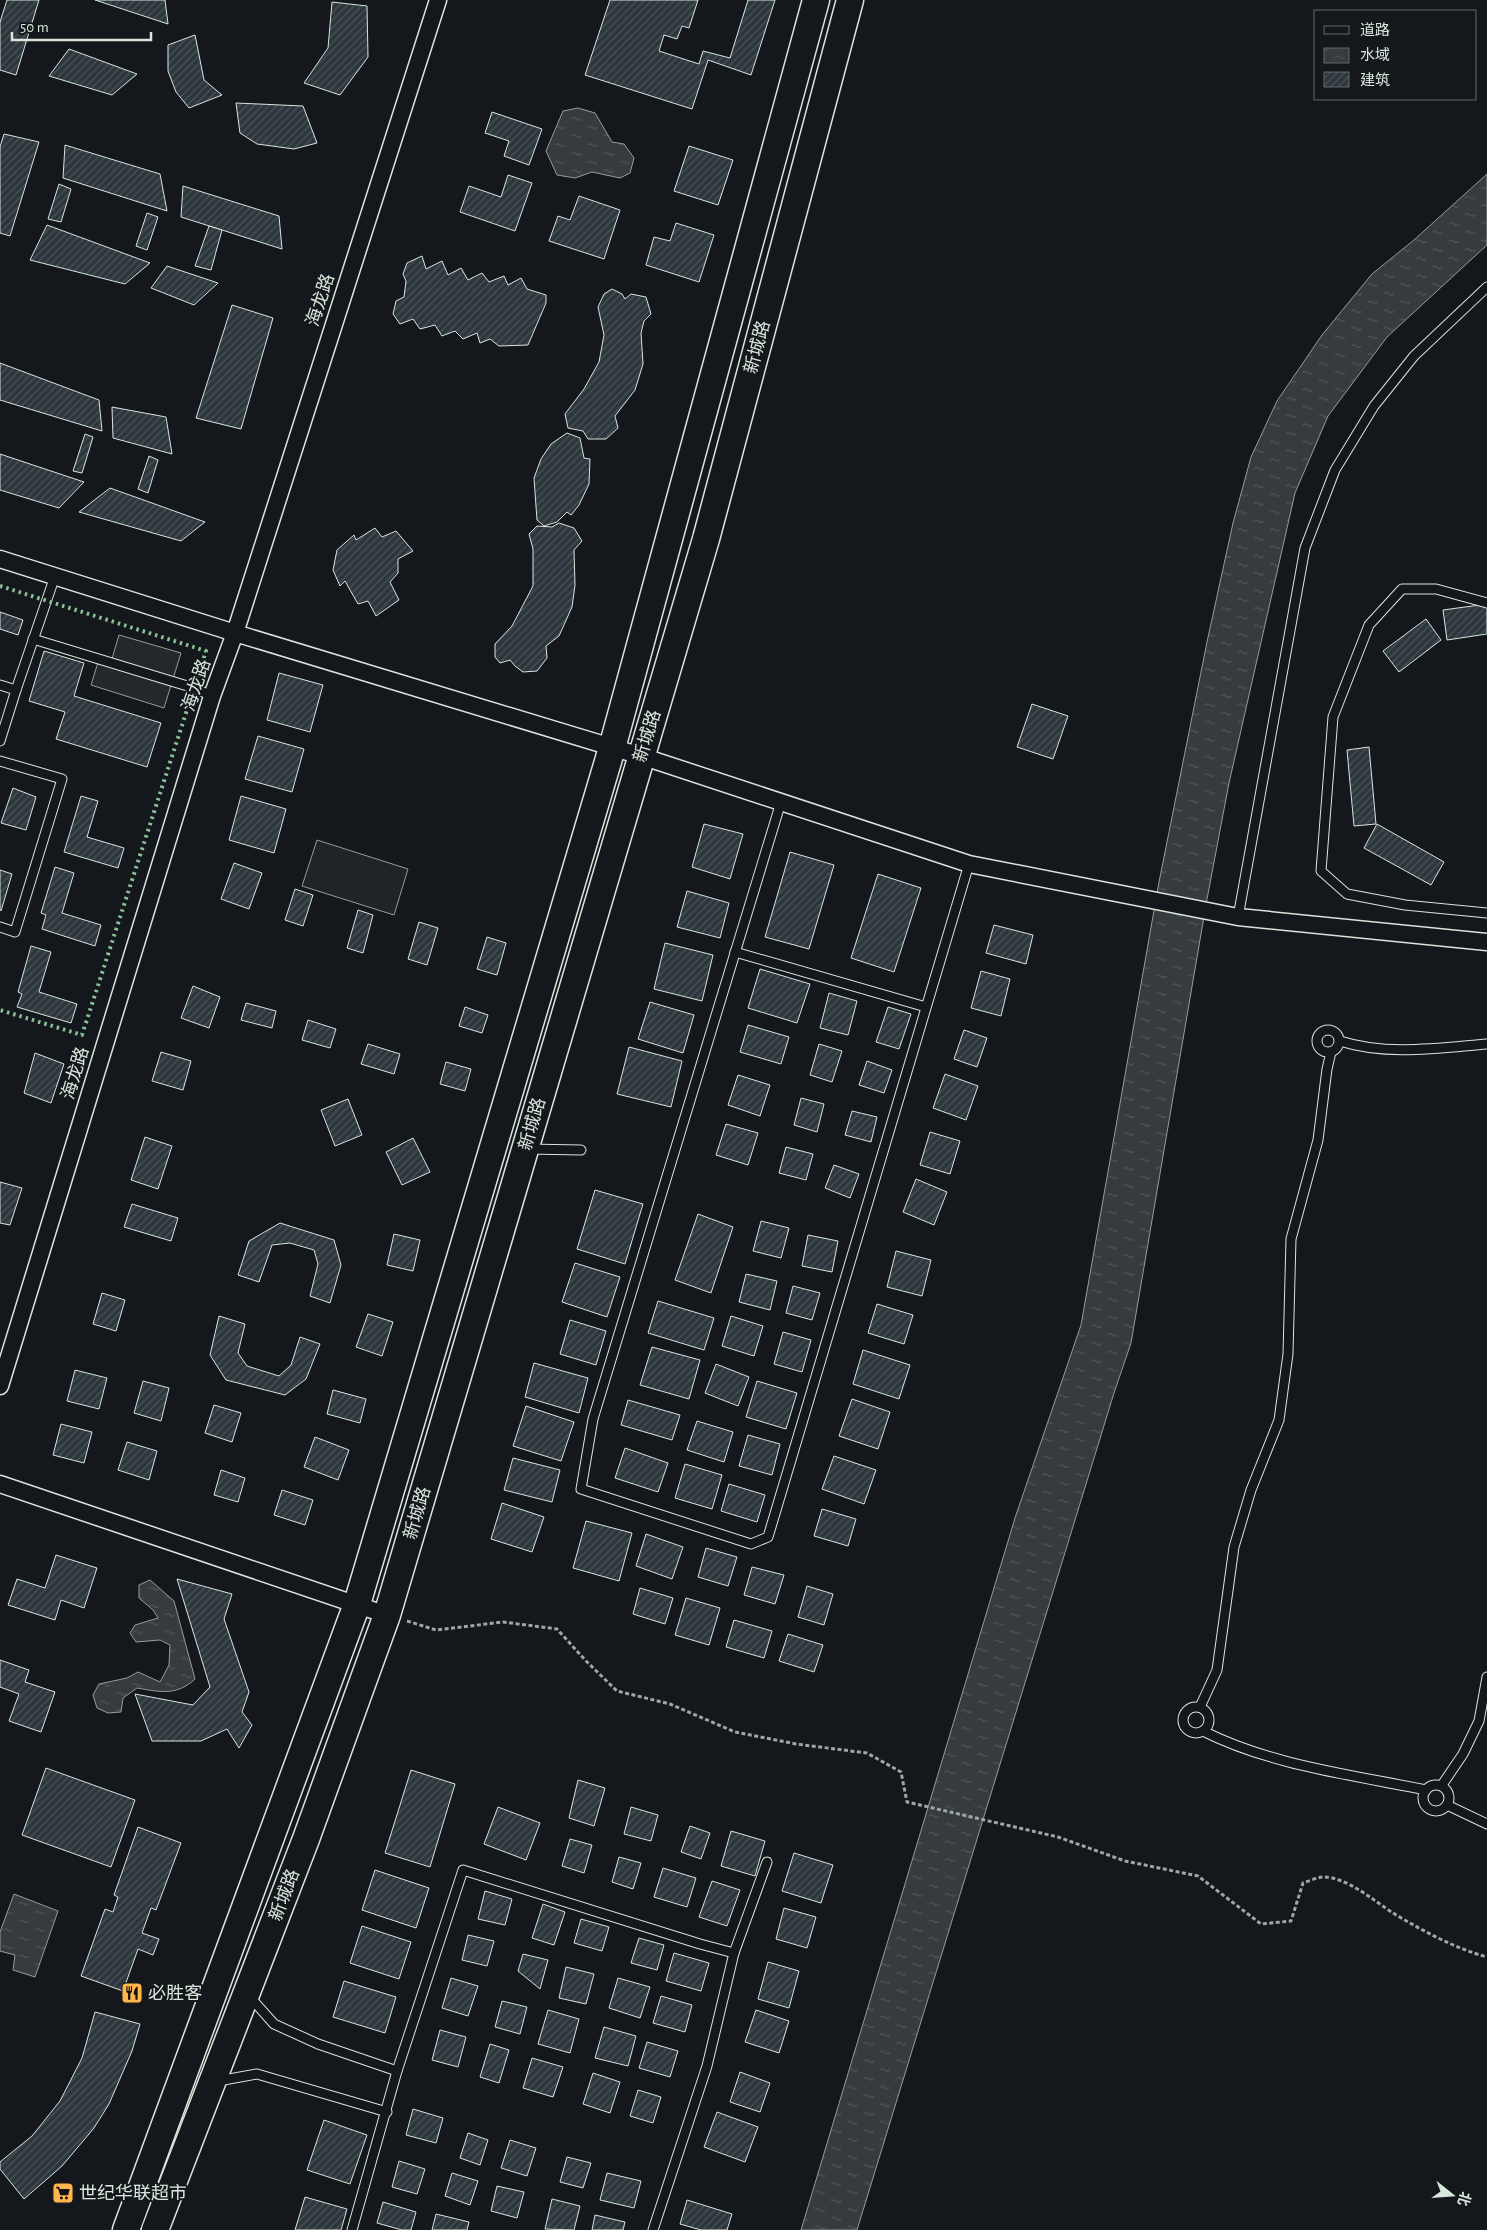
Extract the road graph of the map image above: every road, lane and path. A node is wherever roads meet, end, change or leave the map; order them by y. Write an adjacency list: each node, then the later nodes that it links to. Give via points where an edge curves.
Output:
1 (438, 0): 8 (street, 海龙路)
2 (816, 0): 14 (main road, 新城路)
3 (850, 0): 15 (main road, 新城路, via 706,539)
4 (1487, 287): 20 (lane, via 1414,356 1374,406 1334,470 1305,548)
5 (0, 559): 6 (street)
6 (55, 576): 8 (street); 9 (lane)
7 (1487, 603): 19 (lane, via 1436,589 1402,589 1369,625 1333,717 1321,871 1347,894 1405,905)
8 (235, 633): 12 (street, 海龙路); 14 (street)
9 (33, 639): 11 (lane); 12 (lane)
10 (0, 685): 11 (lane)
11 (16, 690): 13 (lane)
12 (212, 696): 30 (street, 海龙路)
13 (0, 741)
14 (612, 748): 15 (street); 32 (main road, 新城路)
15 (641, 756): 17 (street); 28 (main road, 新城路)
16 (0, 761): 21 (lane, via 62,779 15,932)
17 (781, 802): 18 (street); 23 (lane)
18 (969, 864): 20 (street); 24 (lane)
19 (1487, 912)
20 (1238, 917): 22 (street)
21 (0, 927)
22 (1487, 942)
23 (735, 952): 24 (lane); 24 (lane, via 594,1419 581,1489 751,1544 768,1537)
24 (926, 1007)
25 (1340, 1042): 26 (lane, via 1382,1048); 27 (lane); 27 (lane, via 1332,1030 1319,1034 1318,1048)
26 (1487, 1044)
27 (1331, 1052): 35 (lane, via 1318,1140 1291,1239 1288,1354 1279,1420 1234,1547 1217,1670)
28 (524, 1149): 29 (lane); 33 (main road, 新城路)
29 (581, 1150)
30 (0, 1386)
31 (0, 1484): 32 (street)
32 (357, 1604): 33 (street); 48 (main road, 新城路)
33 (386, 1615): 43 (path, via 436,1630 503,1622 557,1628 617,1691 670,1704 735,1732 867,1753 901,1772 907,1802 1058,1837 1125,1861 1198,1876 1261,1924 1290,1921 1303,1883 1322,1877 1345,1883 1462,1950); 44 (main road, 新城路, via 306,1839)
34 (1487, 1677): 37 (lane, via 1480,1721)
35 (1200, 1707): 36 (lane, via 1210,1718); 36 (lane, via 1186,1711 1183,1718 1189,1731)
36 (1203, 1731): 38 (lane, via 1273,1758)
37 (1442, 1786): 38 (lane, via 1433,1785); 39 (lane, via 1448,1792)
38 (1426, 1790): 39 (lane, via 1423,1799 1427,1807 1435,1811)
39 (1447, 1805): 40 (lane)
40 (1487, 1824)
41 (767, 1862): 42 (lane)
42 (734, 1953): 45 (lane, via 463,1870); 51 (lane, via 707,2066)
43 (1487, 1957)
44 (246, 1994): 45 (lane, via 274,2024 318,2044); 46 (main road, 新城路)
45 (398, 2071): 47 (lane)
46 (212, 2081): 47 (lane, via 257,2074); 49 (main road, 新城路)
47 (386, 2112): 50 (lane)
48 (126, 2230)
49 (155, 2230)
50 (352, 2230)
51 (653, 2230)

